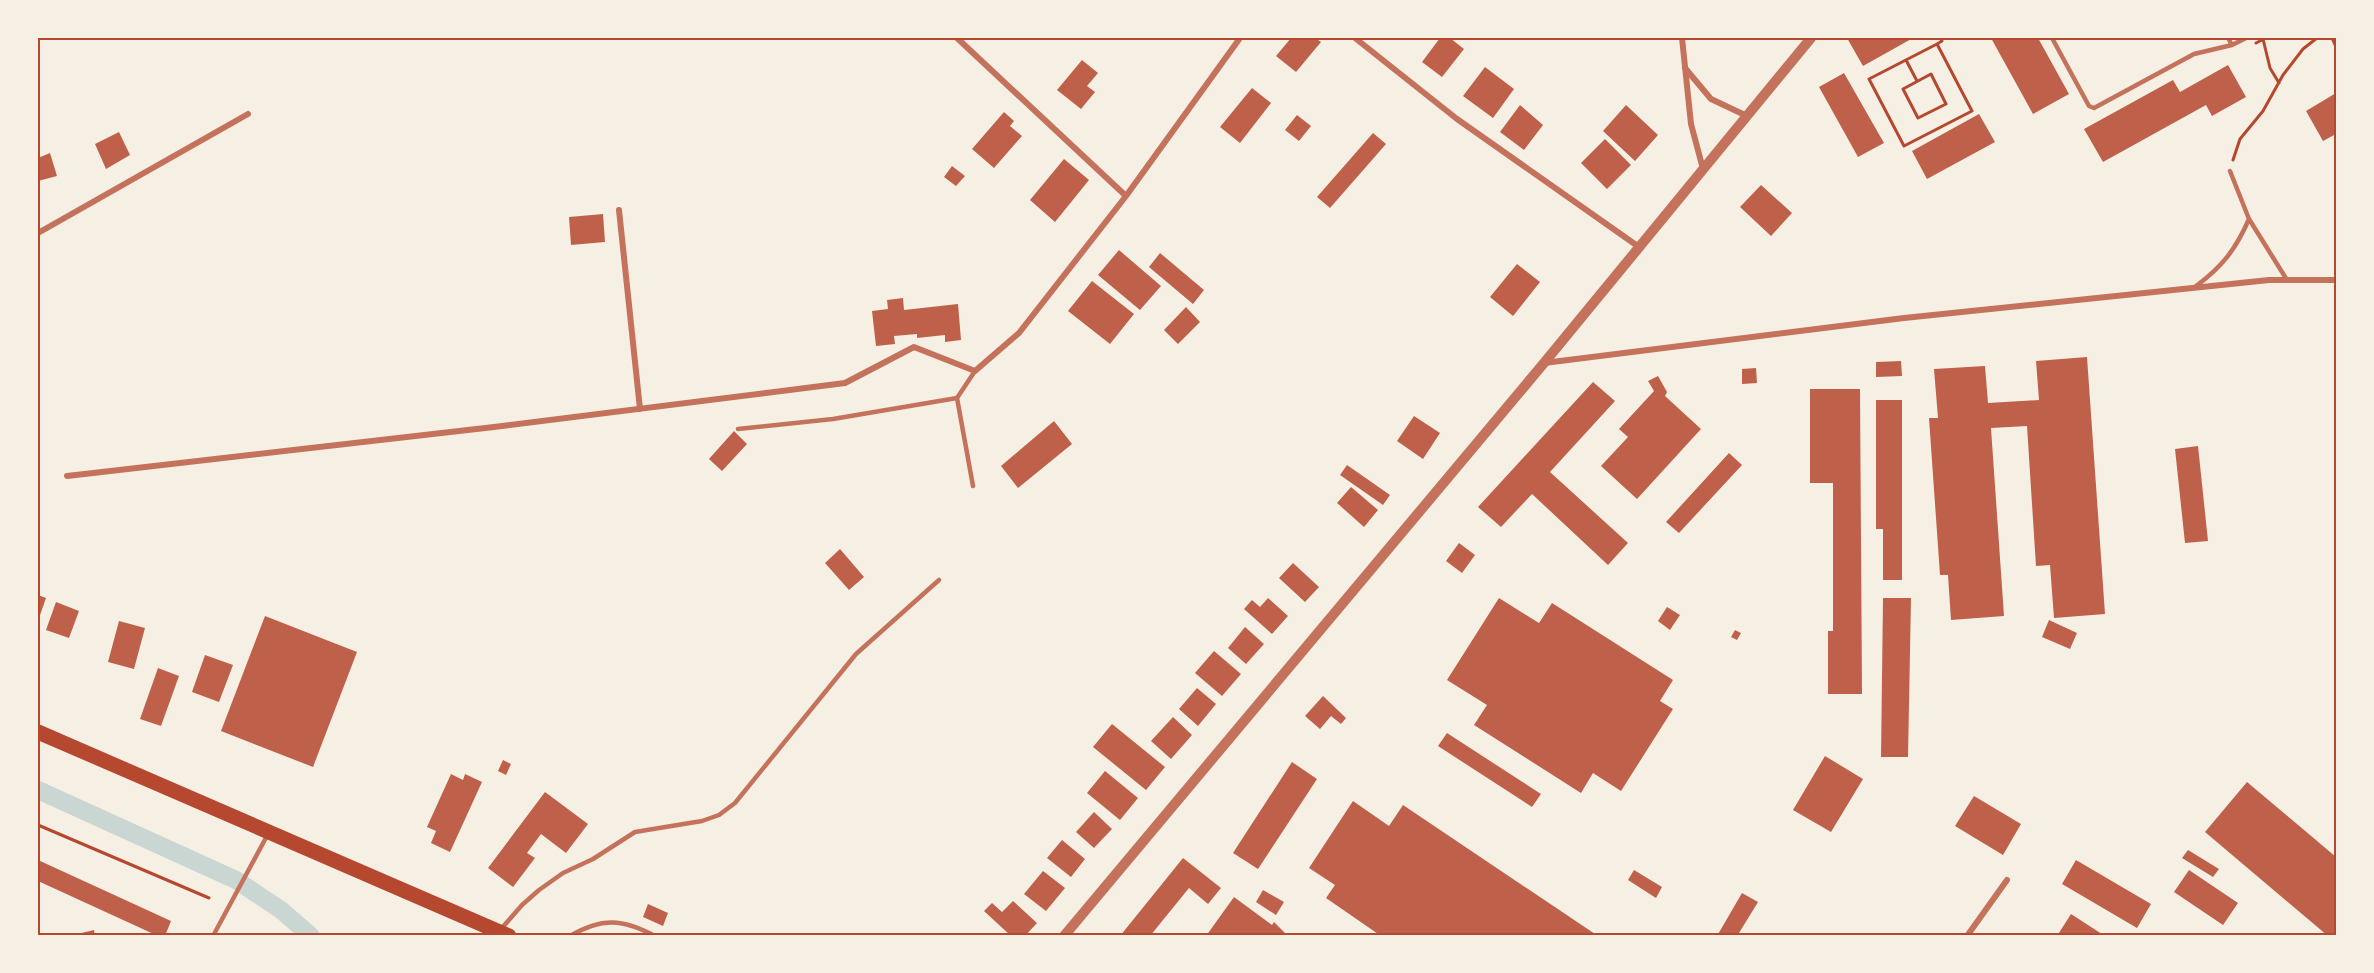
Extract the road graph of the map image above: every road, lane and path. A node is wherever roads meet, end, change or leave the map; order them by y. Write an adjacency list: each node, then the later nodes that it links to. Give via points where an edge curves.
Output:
1 (957, 38): 24 (street)
2 (1240, 38): 24 (street)
3 (1355, 38): 28 (street, via 1457,119)
4 (1682, 38): 17 (street)
5 (1811, 38): 21 (street)
6 (1940, 38): 13 (path, via 1942,41)
7 (2052, 38): 14 (lane, via 2089,106 2094,108 2194,54)
8 (2228, 38): 14 (lane)
9 (2246, 38): 14 (lane)
10 (2317, 38): 19 (path, via 2303,49)
11 (2332, 38): 15 (path)
12 (2263, 39): 19 (path, via 2270,68)
13 (1937, 44): 16 (path); 16 (path, via 1972,111 1904,146 1869,78)
14 (2232, 45)
15 (2337, 47)
16 (1906, 60): 18 (path)
17 (1685, 68): 21 (street, via 1712,99); 22 (street, via 1691,124)
18 (1917, 81): 18 (path, via 1931,74 1946,104 1918,118 1902,89)
19 (2279, 83): 23 (path, via 2240,139)
20 (248, 114): 27 (street)
21 (1747, 116): 22 (street)
22 (1703, 169): 28 (street)
23 (2230, 171): 26 (lane)
24 (1126, 196): 33 (street, via 1019,333)
25 (619, 210): 35 (street)
26 (2249, 219): 29 (lane); 31 (lane, via 2240,242 2218,270)
27 (38, 233)
28 (1639, 247): 32 (street)
29 (2287, 280): 30 (street); 31 (street)
30 (2337, 280)
31 (2194, 288): 32 (street, via 1904,318)
32 (1544, 363): 49 (street)
33 (975, 371): 34 (lane); 35 (street, via 914,348 845,383)
34 (957, 398): 36 (lane, via 833,419); 38 (lane)
35 (640, 409): 37 (street)
36 (738, 429)
37 (66, 476)
38 (973, 486)
39 (939, 580): 45 (lane, via 856,654 735,803 702,821 635,832 539,890 522,905)
40 (38, 732): 42 (main road)
41 (38, 825): 44 (path)
42 (270, 832): 45 (main road); 46 (lane)
43 (2007, 880): 50 (street)
44 (209, 898)
45 (504, 933)
46 (213, 936)
47 (570, 936): 48 (lane, via 593,926 623,922)
48 (655, 936)
49 (1064, 936)
50 (1967, 936)

